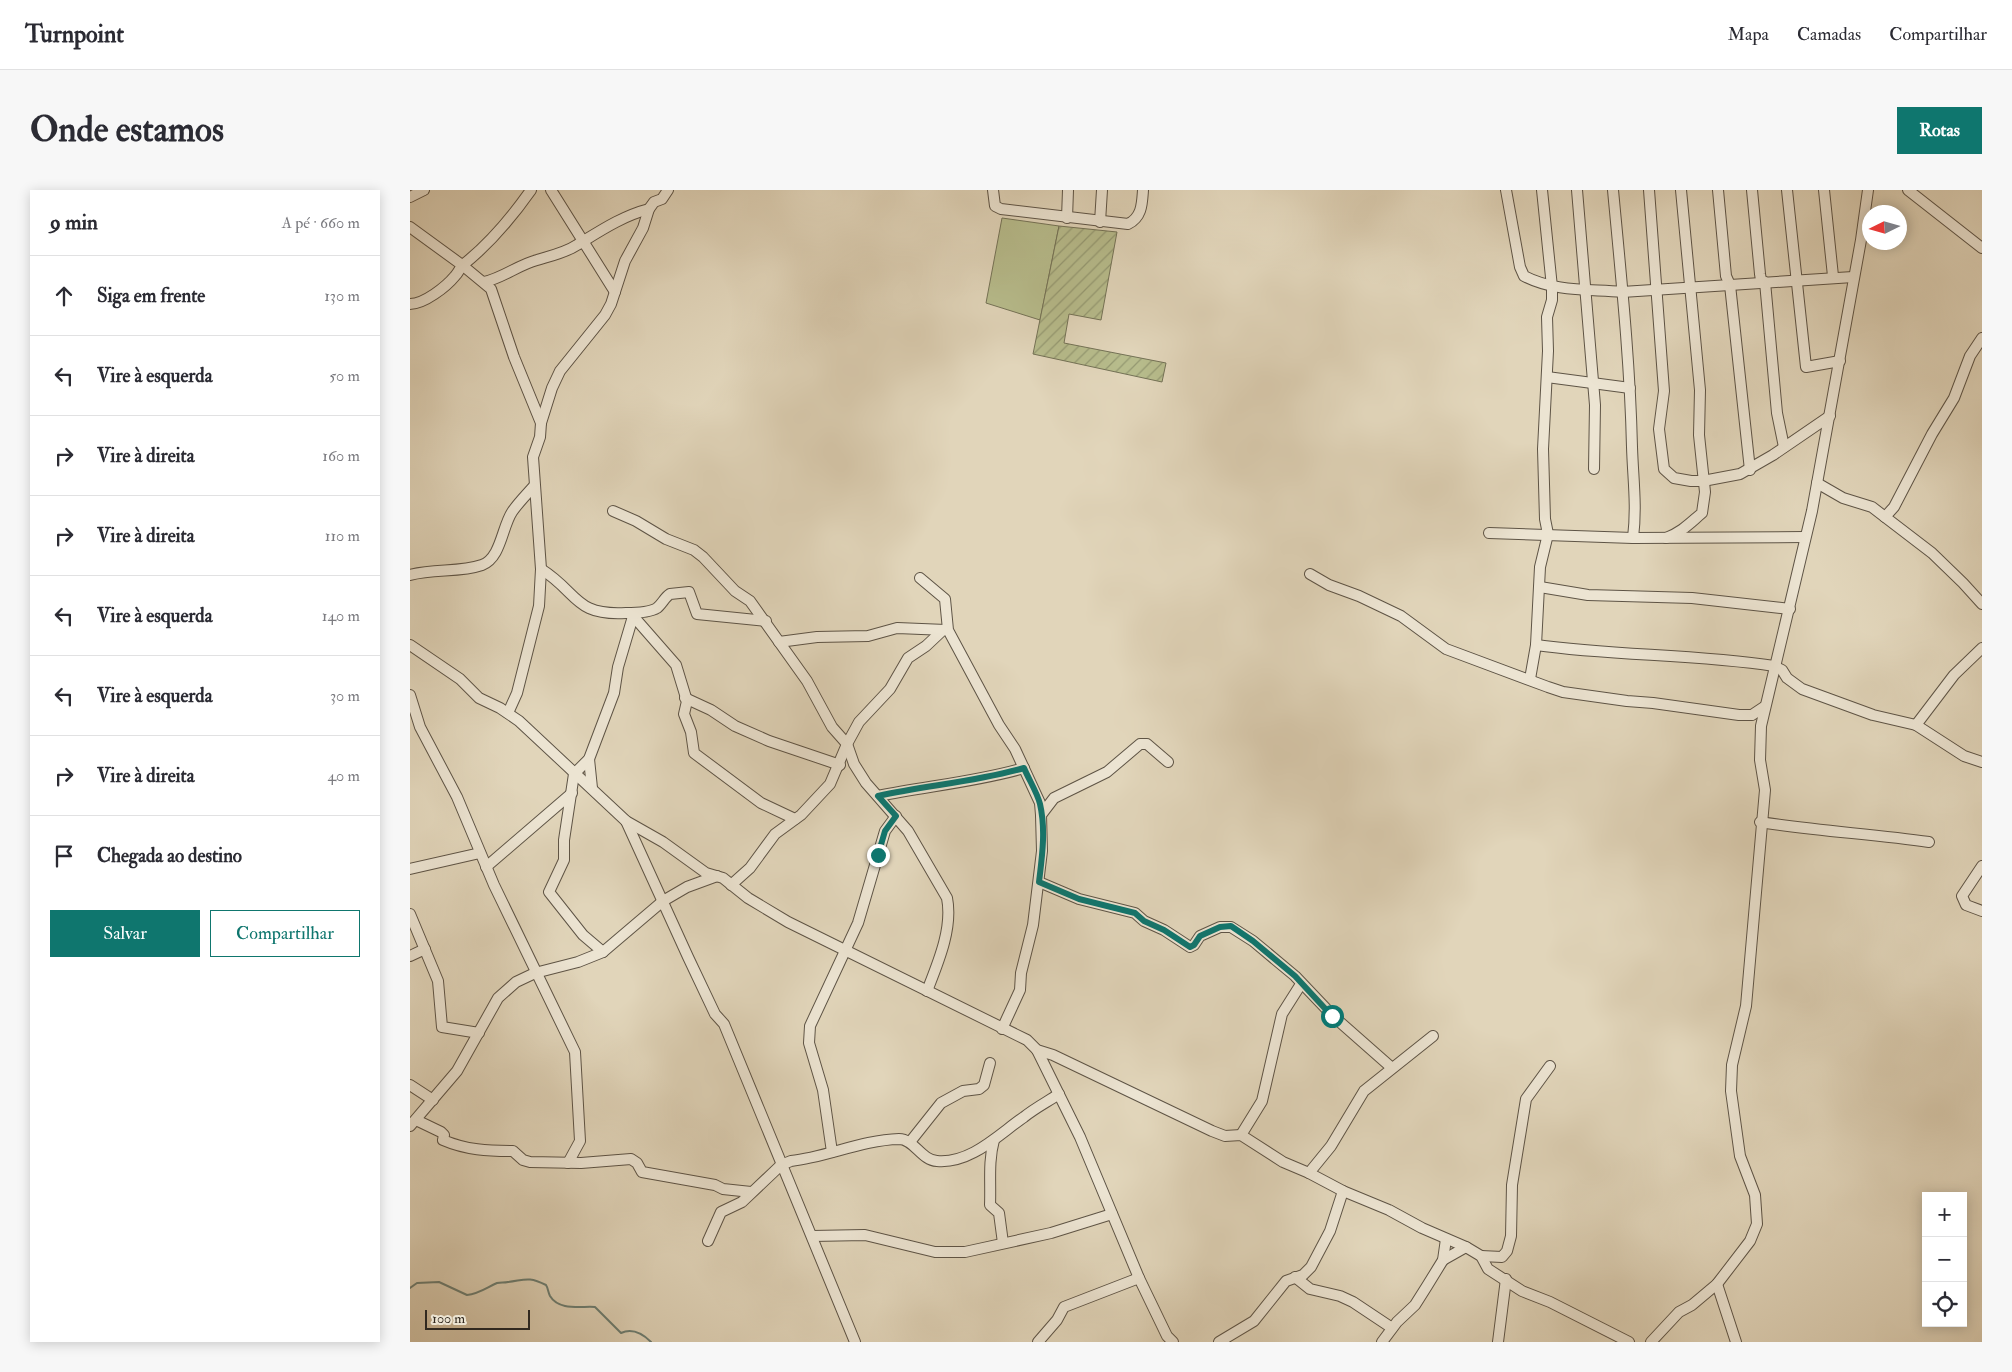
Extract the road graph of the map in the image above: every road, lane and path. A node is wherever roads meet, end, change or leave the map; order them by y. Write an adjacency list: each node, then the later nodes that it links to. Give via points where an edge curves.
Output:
1 (424, 190): 21 (street)
2 (531, 190): 28 (street, via 485,245)
3 (551, 190): 26 (street)
4 (668, 190): 22 (street)
5 (993, 190): 23 (street, via 995,206 1001,209)
6 (1068, 190): 23 (street)
7 (1102, 190): 24 (street)
8 (1143, 190): 24 (street, via 1141,210 1135,221 1128,224)
9 (1506, 190): 35 (street, via 1524,276)
10 (1542, 190): 35 (street)
11 (1577, 190): 37 (street)
12 (1613, 190): 40 (street)
13 (1650, 190): 38 (street)
14 (1681, 190): 36 (street)
15 (1718, 190): 34 (street, via 1726,276)
16 (1752, 190): 33 (street, via 1760,274)
17 (1787, 190): 31 (street)
18 (1824, 190): 29 (street)
19 (1868, 190): 30 (street)
20 (1908, 190): 27 (street)
21 (410, 196)
22 (649, 209): 26 (street); 39 (street, via 643,228 625,260)
23 (1067, 218): 24 (street)
24 (1100, 222)
25 (410, 227): 28 (street)
26 (583, 240): 32 (street, via 553,256); 39 (street)
27 (1982, 248)
28 (462, 265): 32 (street); 41 (street, via 447,284)
29 (1833, 276): 30 (street); 31 (street)
30 (1854, 277): 43 (street)
31 (1798, 279): 33 (street); 43 (street, via 1806,367)
32 (484, 282): 48 (street, via 495,298 514,357)
33 (1765, 282): 34 (street); 49 (street, via 1777,413)
34 (1730, 285): 36 (street); 51 (street)
35 (1552, 287): 37 (street, via 1571,291); 44 (street, via 1547,317)
36 (1691, 288): 38 (street); 52 (street, via 1700,390)
37 (1587, 289): 40 (street); 45 (street)
38 (1658, 290): 40 (street); 52 (street, via 1664,391 1659,429 1664,469 1674,478)
39 (615, 292): 48 (street, via 600,321 560,371)
40 (1622, 292): 46 (street)
41 (410, 304)
42 (1982, 338): 56 (street, via 1970,356 1954,398 1894,507)
43 (1840, 361): 47 (street)
44 (1548, 377): 45 (street); 58 (street, via 1544,449)
45 (1594, 384): 46 (street); 50 (street)
46 (1630, 388): 59 (street, via 1636,519)
47 (1830, 416): 49 (street); 53 (street)
48 (541, 423): 54 (street, via 533,456)
49 (1784, 447): 51 (street)
50 (1594, 469)
51 (1750, 470): 52 (street)
52 (1703, 481): 60 (street, via 1702,512 1686,528)
53 (1817, 483): 56 (street); 61 (street)
54 (534, 486): 62 (street); 64 (street, via 512,512 488,563)
55 (612, 511): 70 (street, via 703,557)
56 (1885, 516): 67 (street, via 1932,553)
57 (1489, 533): 58 (street)
58 (1548, 534): 59 (street); 66 (street, via 1540,567)
59 (1633, 538): 60 (street)
60 (1666, 538): 61 (street)
61 (1805, 538): 68 (street)
62 (540, 569): 69 (street, via 590,611); 81 (street, via 539,606 517,693)
63 (1310, 574): 77 (street, via 1401,616 1446,649)
64 (410, 575)
65 (920, 578): 71 (street, via 945,599)
66 (1540, 586): 68 (street, via 1588,595 1692,598); 74 (street)
67 (1982, 604)
68 (1790, 609): 76 (street)
69 (634, 615): 70 (street, via 654,609 670,594 689,592 697,614); 79 (street, via 675,662); 84 (street, via 618,667 614,693)
70 (766, 621): 72 (street)
71 (945, 630): 72 (street, via 898,628 868,636); 83 (street, via 908,658 890,689 859,722); 88 (street)
72 (779, 642): 83 (street, via 807,681 832,727)
73 (410, 645): 81 (street, via 460,679 479,698)
74 (1536, 645): 76 (street); 77 (street)
75 (1982, 648): 82 (street, via 1954,675)
76 (1774, 666): 80 (street); 82 (street, via 1794,684 1812,694 1873,715)
77 (1530, 679): 80 (street, via 1563,692 1720,713 1752,715)
78 (410, 697): 99 (street, via 420,727 457,797)
79 (686, 698): 87 (street, via 735,726); 95 (street, via 684,714 694,753 761,803)
80 (1764, 707): 97 (street, via 1760,760 1764,790)
81 (508, 713): 89 (street)
82 (1916, 725): 86 (street, via 1964,756)
83 (847, 744): 87 (street); 92 (street, via 866,783)
84 (589, 759): 89 (street); 90 (street)
85 (1168, 762): 94 (street, via 1147,744 1140,744 1107,772 1054,798)
86 (1982, 762)
87 (840, 765): 95 (street, via 830,784)
88 (1024, 768): 92 (street, via 978,780); 94 (street, via 1040,803)
89 (574, 774): 90 (street); 91 (street)
90 (592, 788): 96 (street)
91 (572, 793): 101 (street); 111 (street, via 564,860 549,892 583,935)
92 (878, 796): 93 (street)
93 (896, 816): 110 (street, via 885,831 858,923); 115 (street, via 932,868 948,903 948,923)
94 (1042, 816): 104 (street)
95 (794, 819): 105 (street, via 775,834 750,868)
96 (626, 821): 103 (street, via 706,873); 106 (street)
97 (1760, 822): 98 (street); 147 (street, via 1746,1006 1732,1065 1730,1091 1740,1156 1755,1195 1757,1224 1750,1241)
98 (1929, 842)
99 (480, 853): 101 (street); 102 (street)
100 (1982, 866): 107 (street, via 1962,896 1966,905)
101 (486, 867): 113 (street)
102 (410, 869)
103 (717, 876): 105 (street); 106 (street, via 686,887)
104 (1039, 882): 114 (street, via 1079,899 1135,913 1190,947 1200,936 1231,926); 116 (street, via 1020,990)
105 (731, 885): 110 (street, via 775,915)
106 (663, 901): 111 (street); 132 (street, via 715,1014 724,1024)
107 (1982, 911)
108 (410, 914): 109 (street)
109 (425, 949): 112 (street); 117 (street, via 438,981 442,1027)
110 (845, 951): 115 (street); 130 (street, via 809,1032 823,1090)
111 (603, 952): 113 (street)
112 (410, 956)
113 (535, 973): 117 (street, via 516,982 498,998); 131 (street, via 577,1061 580,1141)
114 (1301, 984): 122 (street); 127 (street, via 1282,1014 1262,1101)
115 (927, 991): 116 (street)
116 (1002, 1029): 119 (street, via 1027,1040)
117 (479, 1033): 125 (street, via 457,1071)
118 (1433, 1036): 122 (street)
119 (1037, 1050): 124 (street); 127 (street, via 1212,1131 1225,1136)
120 (990, 1064): 129 (street, via 984,1085 979,1089 962,1091 941,1103)
121 (1550, 1066): 142 (street, via 1526,1099 1512,1185 1511,1236 1507,1251 1502,1257)
122 (1392, 1068): 133 (street, via 1364,1091 1331,1146)
123 (410, 1085): 125 (street)
124 (1059, 1094): 128 (street); 136 (street)
125 (434, 1100): 126 (street)
126 (413, 1123): 131 (street, via 441,1132 443,1140 452,1144 481,1152 513,1151 526,1162)
127 (1241, 1135): 133 (street, via 1283,1162)
128 (994, 1140): 129 (street, via 957,1158 936,1161 926,1157); 140 (street, via 989,1160 992,1182 990,1205 999,1213)
129 (910, 1142): 130 (street, via 899,1139)
130 (832, 1152): 132 (street)
131 (568, 1163): 135 (street, via 630,1159 642,1172)
132 (781, 1165): 135 (street); 137 (street)
133 (1309, 1173): 134 (street)
134 (1344, 1191): 138 (street); 144 (street, via 1322,1249 1311,1267 1303,1275)
135 (751, 1192): 139 (street, via 740,1204 721,1212)
136 (1112, 1214): 140 (street, via 1051,1233); 145 (street)
137 (812, 1236): 140 (street, via 865,1235 940,1253 965,1252); 149 (street)
138 (1446, 1239): 141 (street); 143 (street)
139 (708, 1242)
140 (1003, 1242)
141 (1466, 1247): 142 (street); 143 (street)
142 (1481, 1256): 146 (street, via 1488,1270)
143 (1443, 1260): 148 (street, via 1415,1305)
144 (1295, 1277): 148 (street, via 1310,1289 1353,1302); 152 (street, via 1286,1281 1254,1320)
145 (1140, 1278): 150 (street, via 1064,1307); 151 (street, via 1167,1336)
146 (1506, 1279): 154 (street); 155 (street, via 1522,1291)
147 (1717, 1284): 156 (street, via 1679,1312); 157 (street)
148 (1392, 1328): 153 (street)
149 (855, 1342)
150 (1038, 1342)
151 (1173, 1342)
152 (1219, 1342)
153 (1382, 1342)
154 (1498, 1342)
155 (1629, 1342)
156 (1652, 1342)
157 (1736, 1342)

